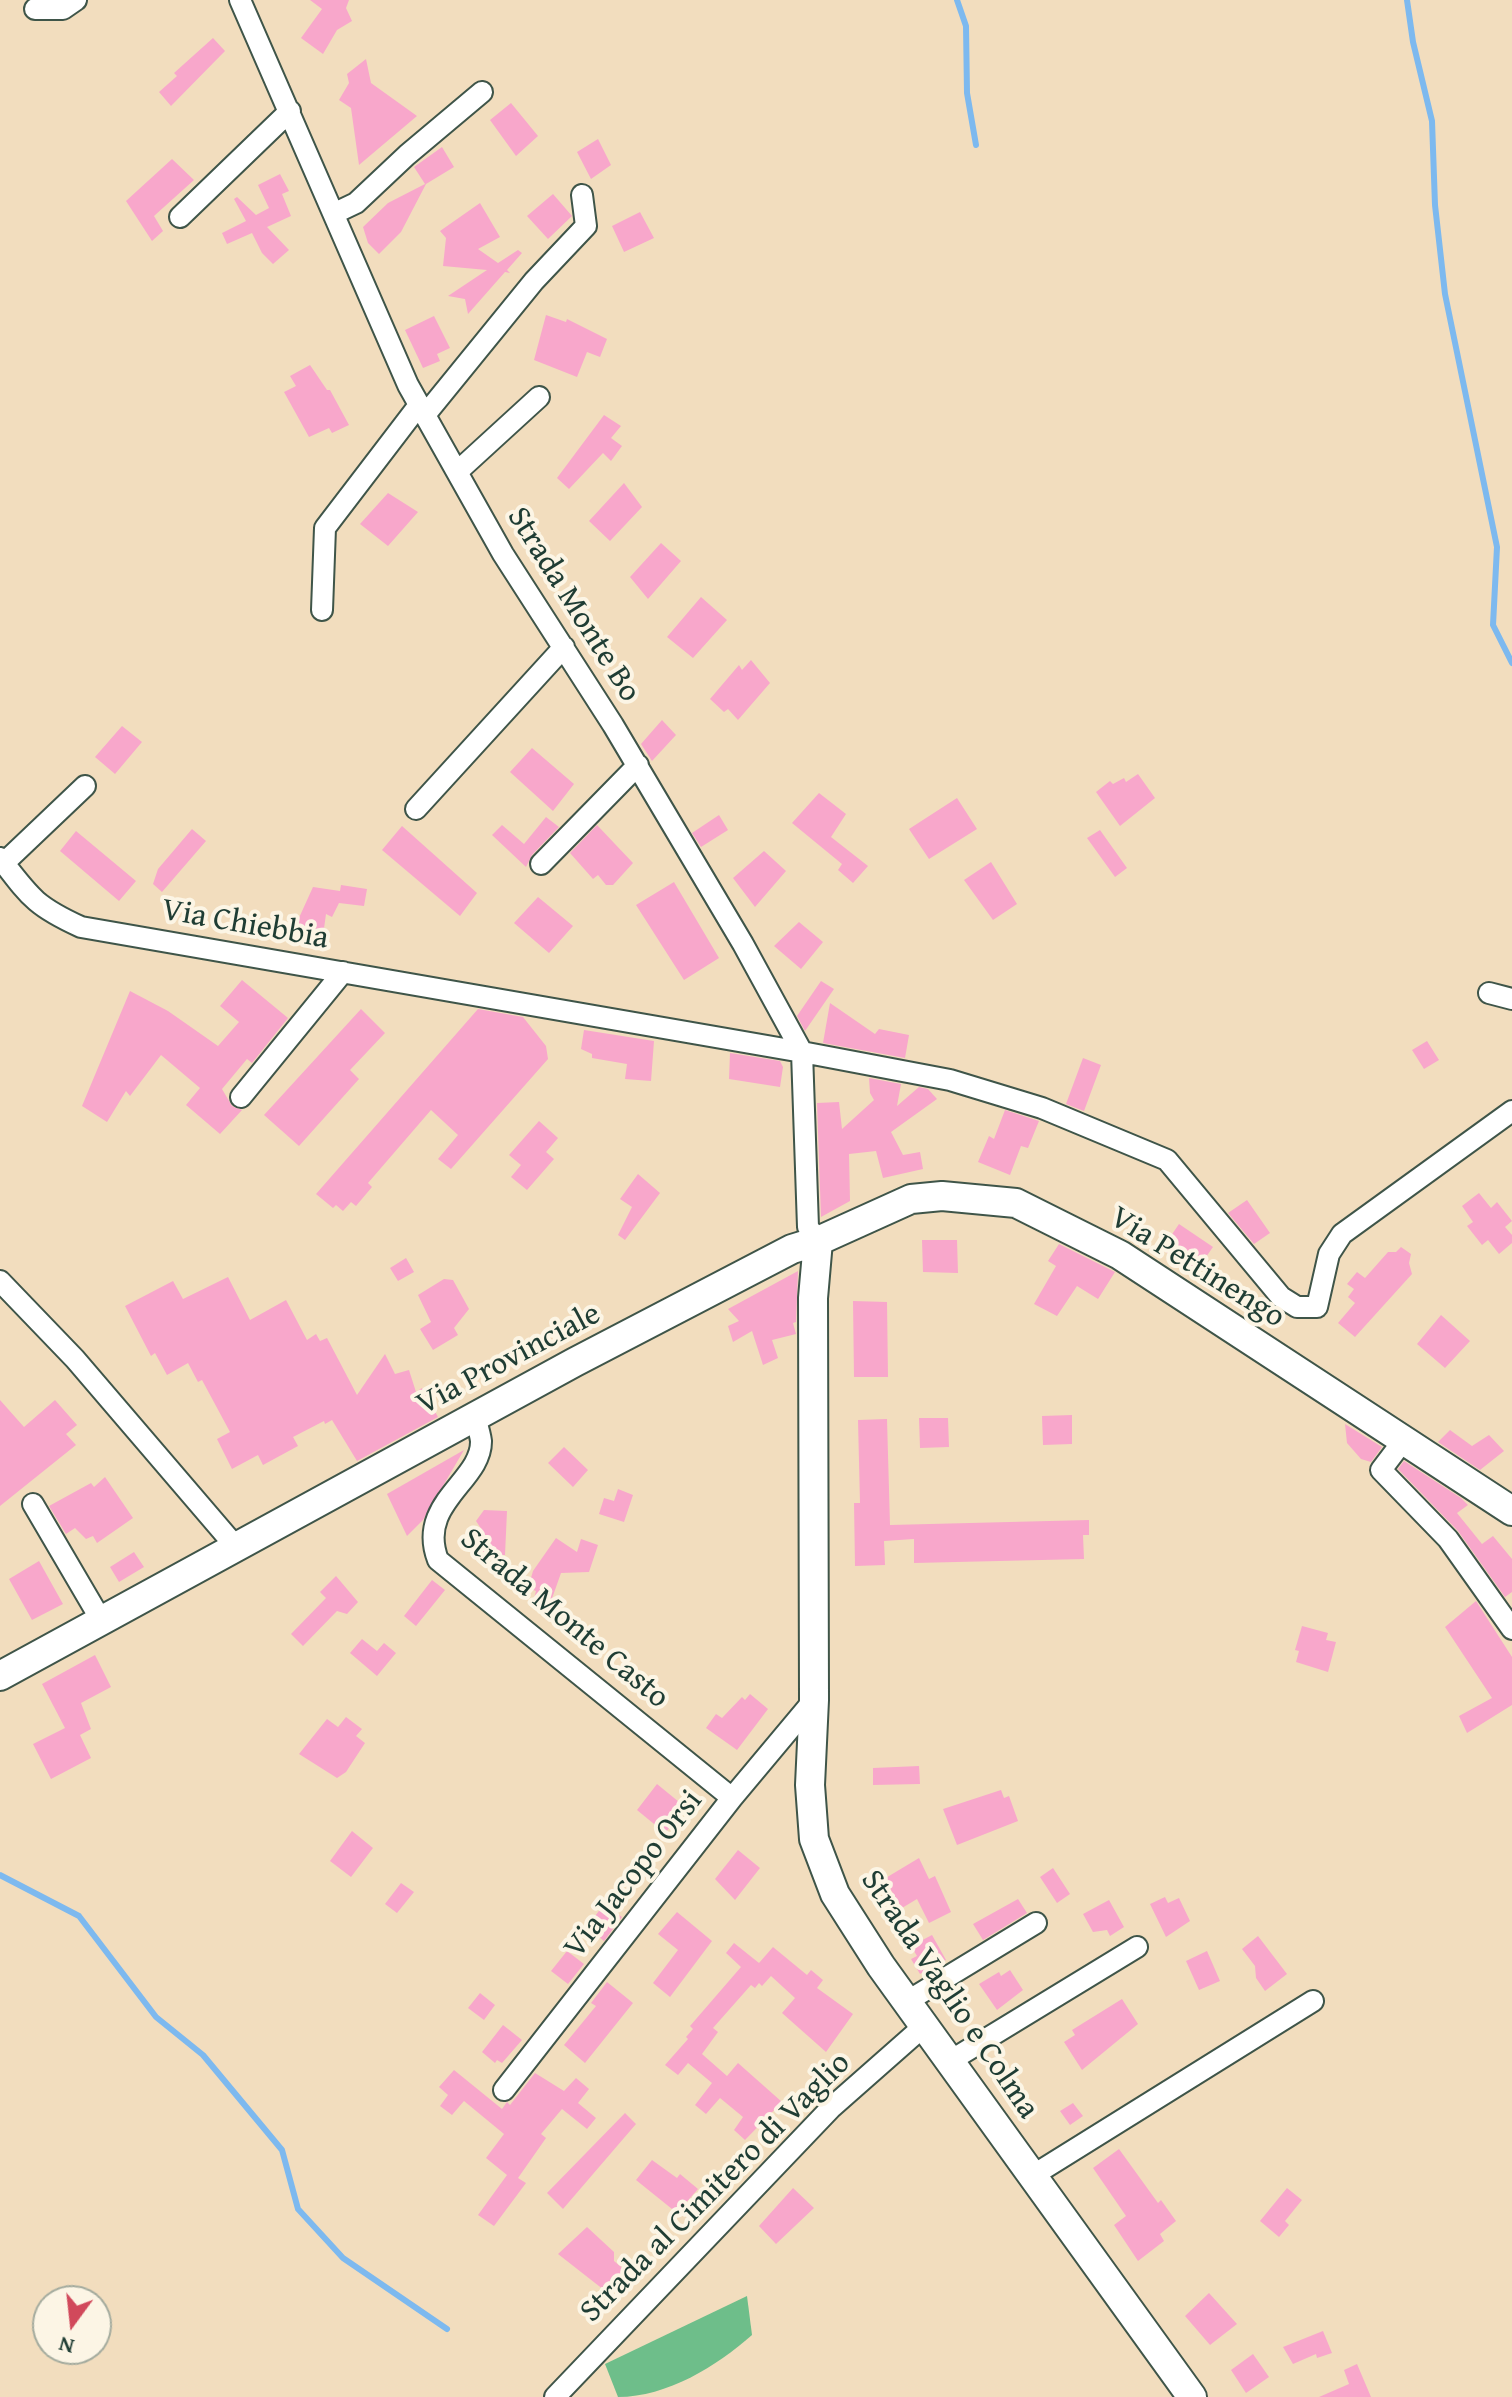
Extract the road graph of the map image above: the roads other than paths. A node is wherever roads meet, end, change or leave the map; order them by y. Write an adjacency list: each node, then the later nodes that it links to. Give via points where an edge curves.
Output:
1 (76, 0): 3 (street, via 63,9)
2 (240, 0): 5 (street, Strada Monte Bo)
3 (35, 9)
4 (482, 92): 7 (street, via 356,203)
5 (290, 111): 7 (street, Strada Monte Bo); 8 (street)
6 (582, 195): 10 (street, via 586,226)
7 (335, 213): 10 (street, Strada Monte Bo)
8 (180, 217)
9 (539, 397): 11 (street)
10 (422, 410): 11 (street, Strada Monte Bo); 12 (street, via 325,528)
11 (457, 472): 13 (street, Strada Monte Bo)
12 (322, 610)
13 (564, 647): 14 (street, Strada Monte Bo); 16 (street)
14 (638, 765): 18 (street); 22 (street, Strada Monte Bo)
15 (85, 786): 17 (street)
16 (416, 809)
17 (2, 860): 19 (street, Via Chiebbia, via 22,891 81,927)
18 (541, 864)
19 (343, 972): 22 (street, Via Chiebbia); 23 (street)
20 (1489, 993): 21 (street)
21 (1512, 999)
22 (802, 1052): 24 (street, Via Chiebbia, via 950,1080 1056,1113 1167,1160 1281,1297 1308,1309 1317,1307 1329,1254 1342,1234); 25 (street, Strada Monte Bo, via 808,1227)
23 (241, 1097)
24 (1512, 1111)
25 (818, 1241): 27 (main road, Via Provinciale, via 792,1249); 28 (main road, Via Pettinengo, via 911,1199 942,1196 1016,1203 1120,1255); 35 (main road, Strada Vaglio e Colma, via 813,1298)
26 (0, 1281): 31 (street, via 75,1359)
27 (475, 1417): 31 (main road, Via Provinciale); 36 (street, Strada Monte Casto, via 481,1443 477,1456 436,1518 431,1543 438,1560)
28 (1403, 1441): 30 (main road, Via Pettinengo); 33 (street, via 1381,1470 1448,1539)
29 (33, 1504): 32 (street)
30 (1512, 1511)
31 (236, 1547): 32 (main road, Via Provinciale)
32 (101, 1620): 34 (main road, Via Provinciale)
33 (1512, 1629)
34 (0, 1676)
35 (814, 1700): 36 (street, Via Jacopo Orsi); 40 (main road, Strada Vaglio e Colma, via 814,1839 835,1894)
36 (732, 1798): 43 (street, Via Jacopo Orsi)
37 (1036, 1923): 40 (street)
38 (1137, 1947): 42 (street)
39 (1313, 2001): 44 (street)
40 (906, 2002): 41 (main road, Strada Vaglio e Colma)
41 (924, 2026): 42 (main road, Strada Vaglio e Colma); 45 (street, Strada al Cimitero di Vaglio, via 831,2108)
42 (950, 2061): 44 (main road, Strada Vaglio e Colma)
43 (504, 2090)
44 (1032, 2176): 46 (main road, Strada Vaglio e Colma)
45 (555, 2397)
46 (1192, 2397)

